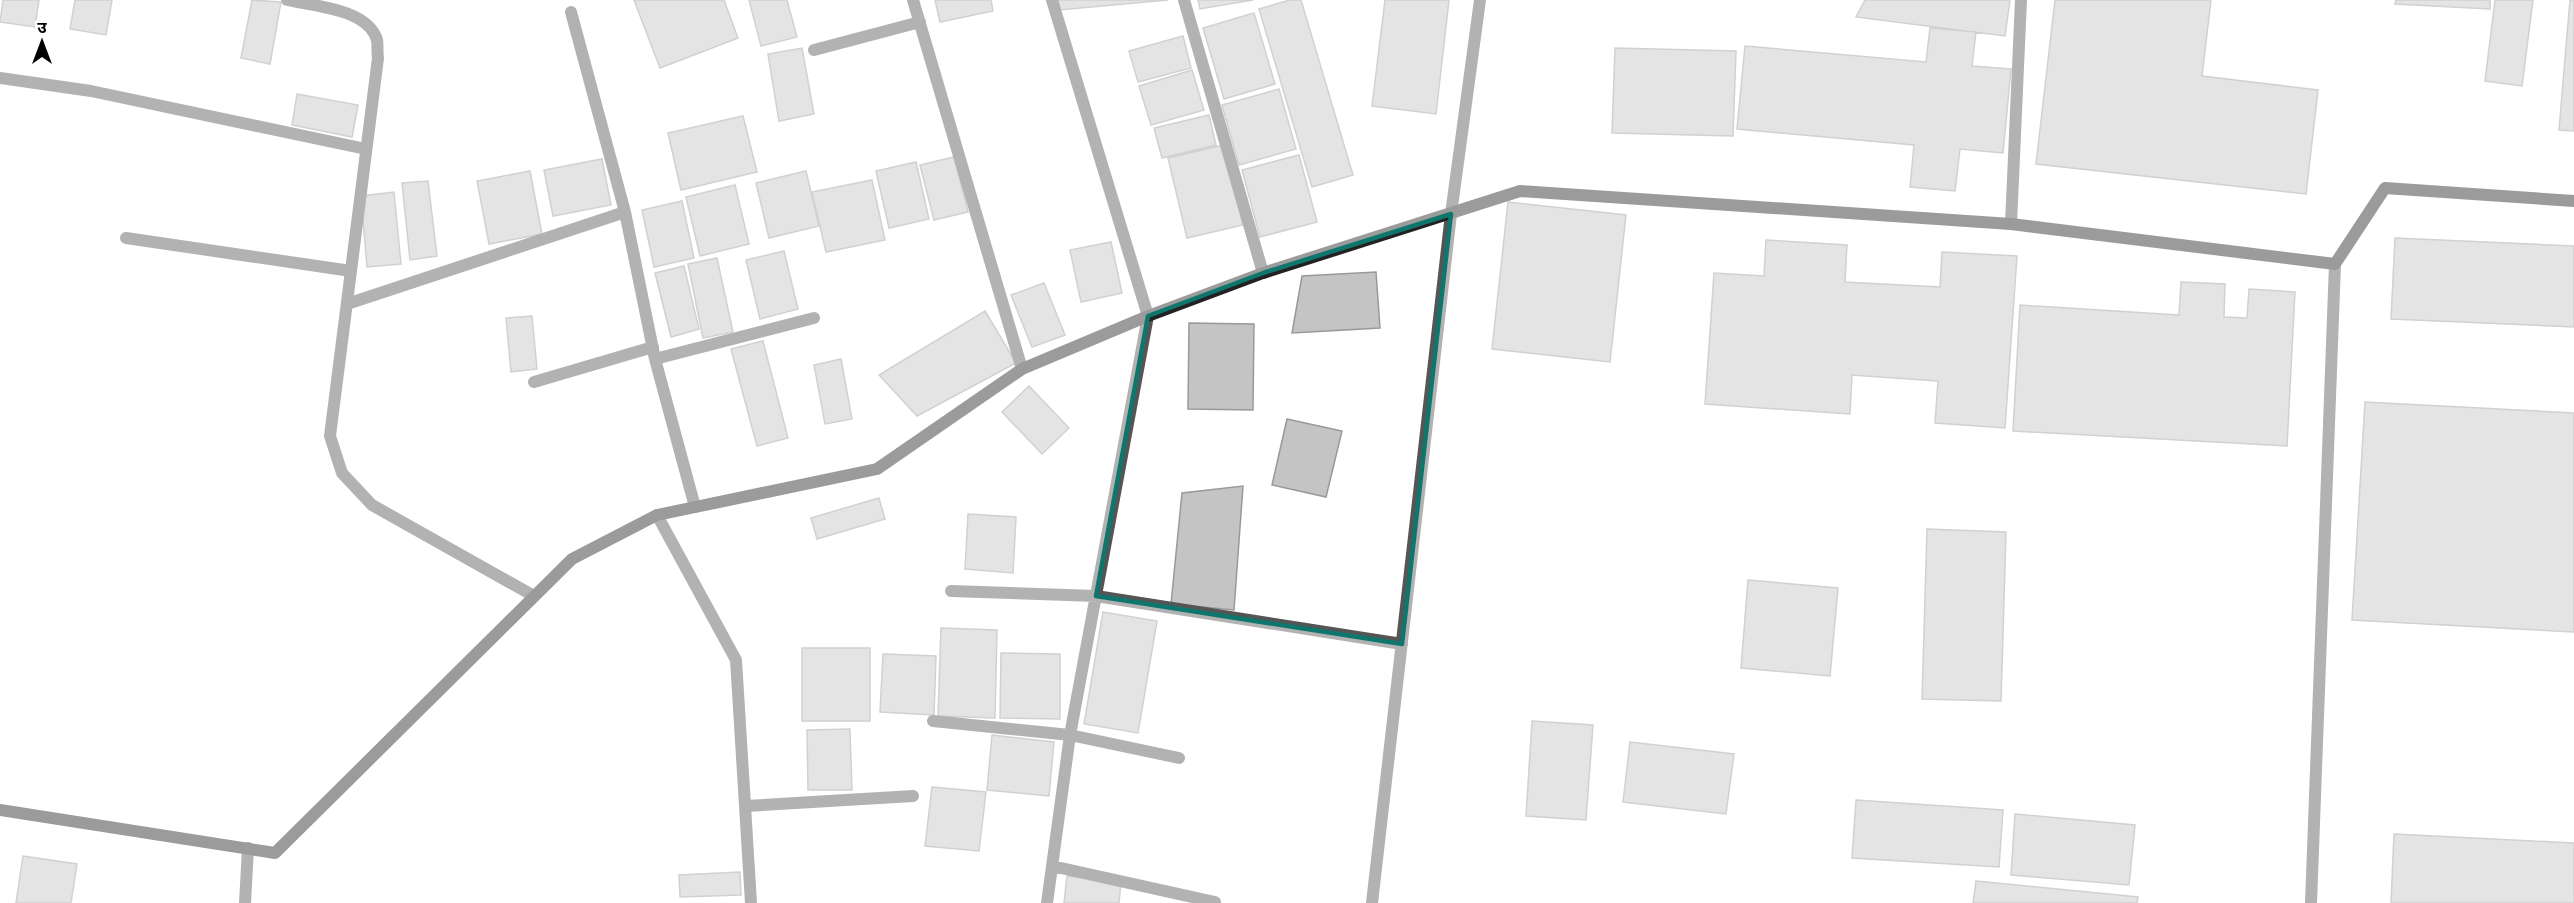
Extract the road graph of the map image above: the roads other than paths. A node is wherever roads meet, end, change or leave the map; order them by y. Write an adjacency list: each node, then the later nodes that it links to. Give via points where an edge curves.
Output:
1 (287, 0): 11 (street, via 354,15 369,25 377,40)
2 (913, 0): 8 (street)
3 (1052, 0): 21 (street)
4 (1184, 0): 19 (street)
5 (1480, 0): 14 (street)
6 (2021, 0): 15 (street)
7 (571, 12): 13 (street)
8 (920, 22): 9 (street); 24 (street)
9 (814, 50)
10 (0, 78): 11 (street, via 91,91)
11 (366, 149): 18 (street)
12 (2574, 201): 17 (street, via 2385,188)
13 (625, 212): 20 (street); 23 (street)
14 (1451, 214): 15 (street, via 1520,191); 19 (street); 31 (street)
15 (2011, 224): 17 (street)
16 (126, 238): 18 (street)
17 (2335, 264): 45 (street)
18 (351, 271): 20 (street)
19 (1263, 273): 21 (street)
20 (346, 304): 29 (street, via 330,436 342,473 372,505)
21 (1148, 316): 24 (street); 30 (street)
22 (814, 318): 23 (street)
23 (654, 353): 25 (street); 26 (street)
24 (1022, 369): 26 (street, via 877,469)
25 (534, 382)
26 (695, 507): 27 (street)
27 (657, 515): 29 (street, via 572,559); 36 (street, via 736,660)
28 (951, 591): 30 (street)
29 (534, 596): 38 (street, via 275,853)
30 (1096, 596): 31 (street); 33 (street)
31 (1402, 644): 44 (street)
32 (933, 721): 33 (street)
33 (1070, 735): 34 (street); 39 (street)
34 (1179, 758)
35 (913, 796): 36 (street)
36 (746, 806): 42 (street)
37 (0, 810): 38 (street)
38 (248, 848): 41 (street)
39 (1052, 866): 40 (street); 43 (street)
40 (1215, 902)
41 (245, 903)
42 (751, 903)
43 (1047, 903)
44 (1372, 903)
45 (2311, 903)

